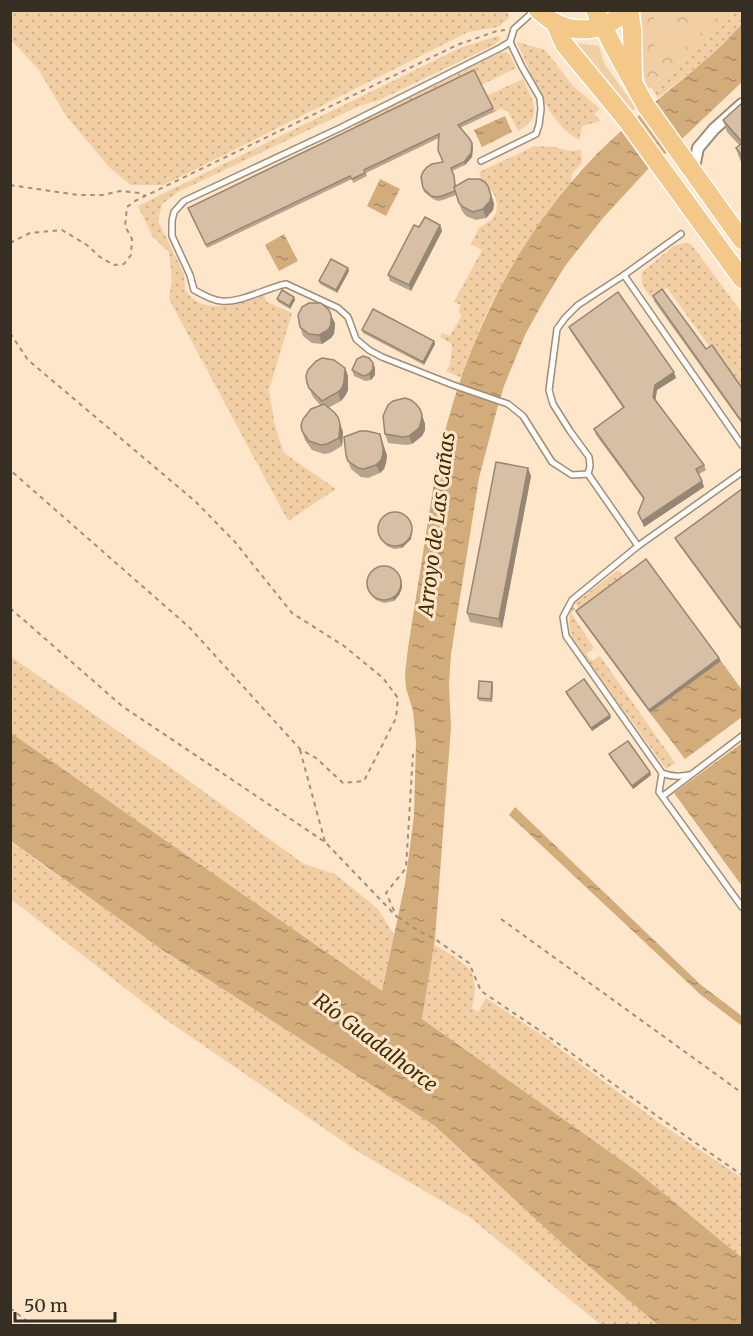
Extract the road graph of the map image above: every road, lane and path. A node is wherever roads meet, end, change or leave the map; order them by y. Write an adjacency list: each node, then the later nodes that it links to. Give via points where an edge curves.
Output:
1 (537, 10): 5 (main road); 6 (lane)
2 (624, 10): 4 (main road, via 620,16)
3 (629, 10): 8 (main road)
4 (599, 18): 5 (main road, via 589,30); 8 (main road)
5 (555, 23): 18 (main road, via 564,44 625,118)
6 (514, 29): 7 (lane); 13 (path, via 457,45)
7 (510, 42): 10 (lane, via 540,98 539,125 536,134); 23 (lane, via 184,201 174,212 172,236 194,290 221,301 286,284 306,292 348,317 356,339 369,350 508,404 522,416 552,462 572,475)
8 (633, 83): 11 (main road)
9 (742, 104): 11 (street, via 698,148)
10 (482, 161)
11 (693, 172): 15 (main road)
12 (10, 185): 13 (path, via 78,195 120,191)
13 (146, 196): 16 (path, via 127,207 125,226 132,239 131,255 124,264 114,265 62,230 30,233)
14 (681, 234): 17 (lane)
15 (742, 240)
16 (10, 243)
17 (624, 275): 20 (lane); 23 (lane, via 578,305 557,329 549,390 553,404 589,457)
18 (742, 279)
19 (10, 333): 27 (path, via 28,360 196,502 235,542 292,614 344,646 383,678 398,698 396,718 364,781 344,783)
20 (742, 445)
21 (10, 470): 27 (path, via 190,628)
22 (742, 472): 24 (lane)
23 (588, 474): 24 (lane)
24 (638, 546): 29 (lane, via 572,600 563,617 566,636)
25 (10, 608): 32 (path, via 122,706)
26 (742, 736): 30 (lane)
27 (300, 749): 32 (path)
28 (413, 754): 34 (path, via 406,868 386,892)
29 (662, 773): 30 (lane); 31 (lane, via 659,792)
30 (690, 775): 31 (lane)
31 (663, 796): 33 (lane)
32 (325, 842): 34 (path)
33 (742, 907)
34 (398, 917): 37 (path, via 469,963 481,991)
35 (501, 919): 36 (path)
36 (742, 1094)
37 (742, 1175)
38 (10, 1308): 39 (path)
39 (33, 1326)

